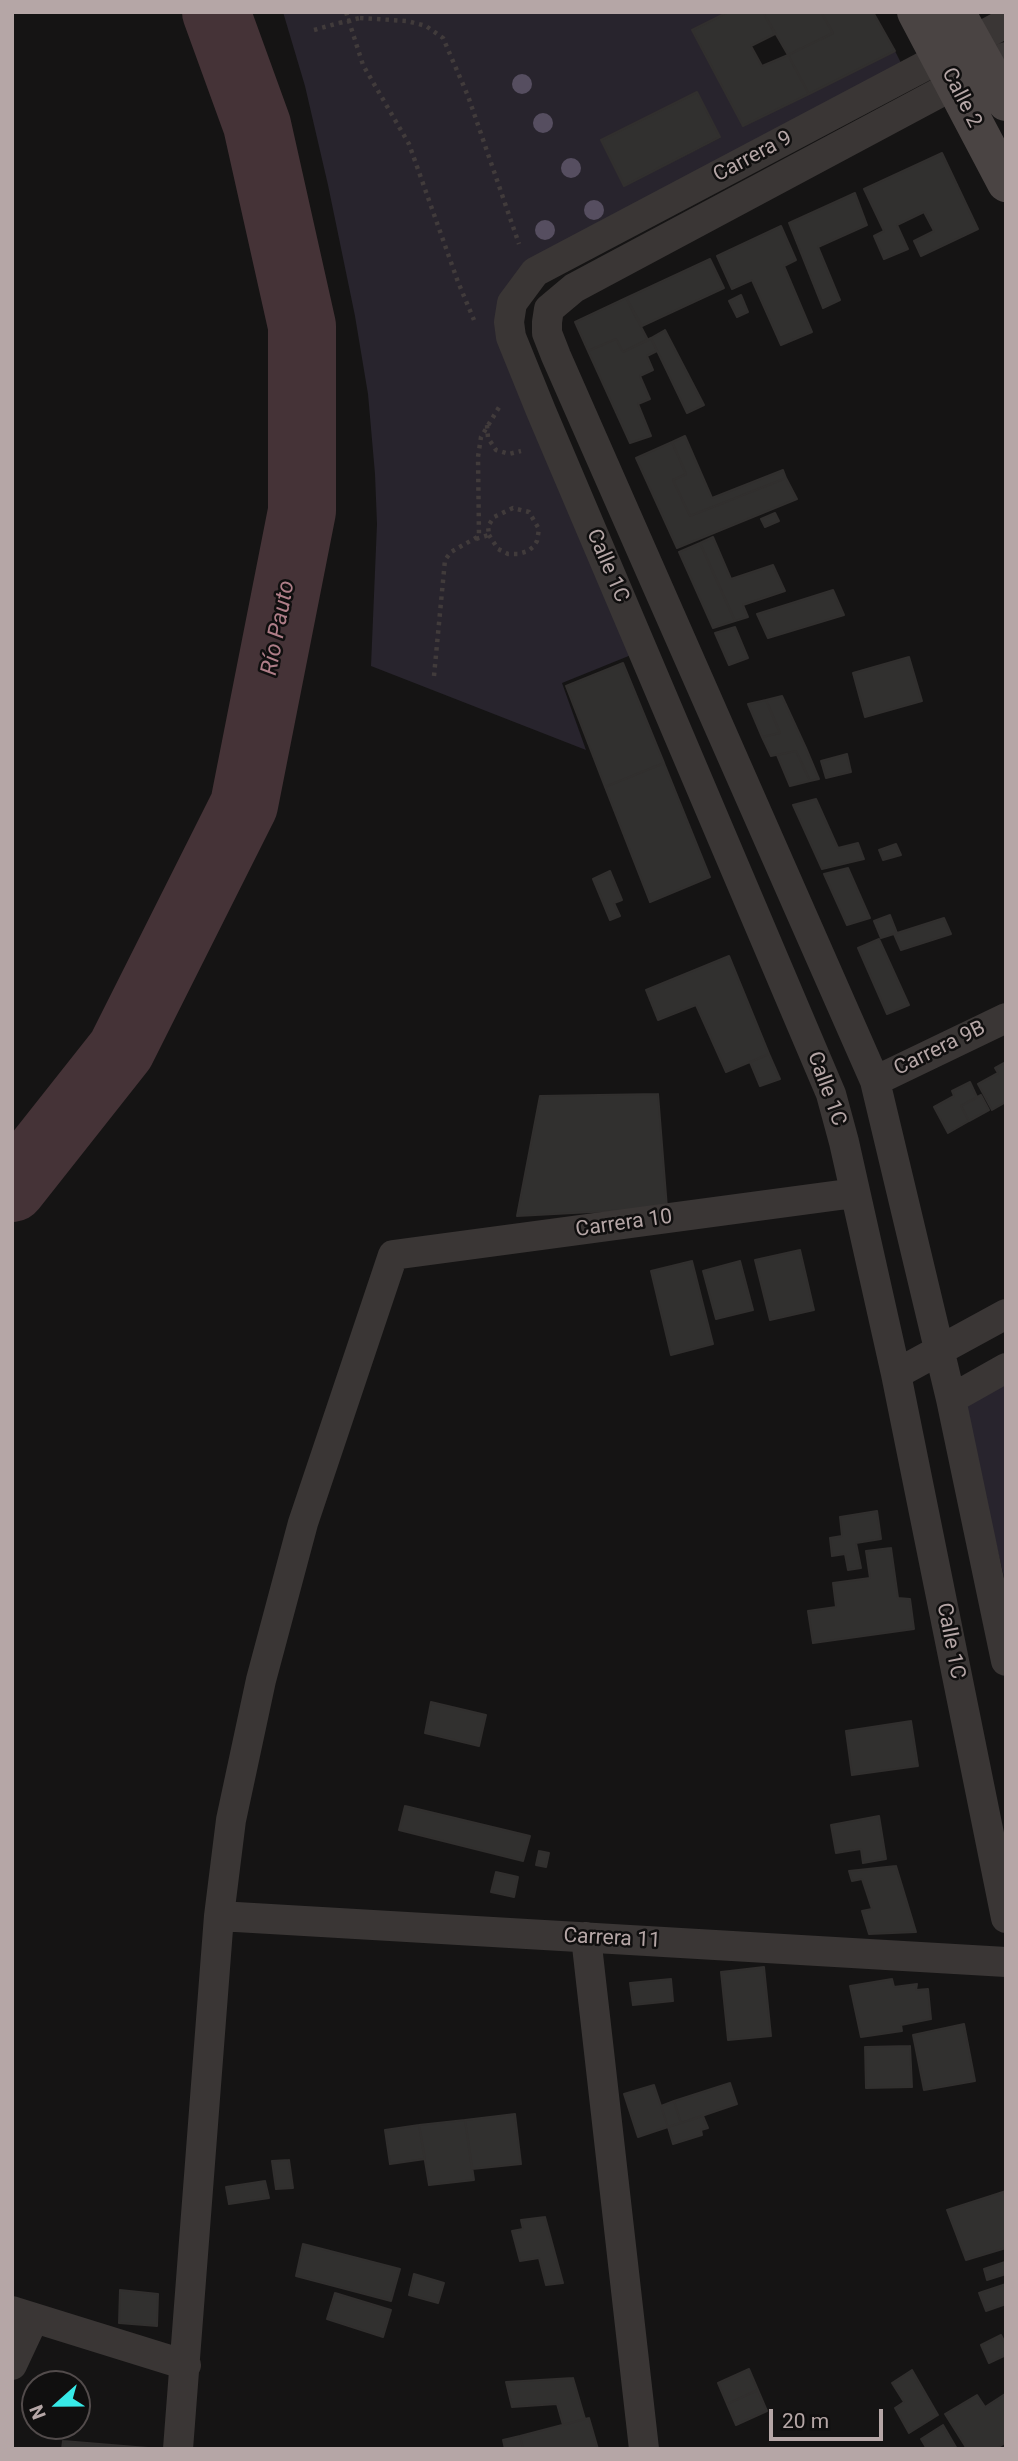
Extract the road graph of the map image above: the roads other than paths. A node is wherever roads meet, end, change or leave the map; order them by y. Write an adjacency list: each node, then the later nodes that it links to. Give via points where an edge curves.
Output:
1 (916, 12): 3 (street, Calle 2)
2 (1006, 23): 3 (street, Carrera 9)
3 (969, 53): 4 (street, Calle 2); 5 (street, Calle 2); 6 (street, Carrera 9, via 535,272); 7 (street, Carrera 9, via 574,288)
4 (1006, 102)
5 (1006, 183)
6 (512, 303): 10 (street, Calle 1C, via 511,337 831,1094)
7 (549, 309): 9 (street, Calle 1C, via 547,333 556,356)
8 (1006, 1017): 9 (street, Carrera 9B)
9 (875, 1081): 12 (street, Calle 1C)
10 (855, 1193): 14 (street, Calle 1C); 17 (street, Carrera 10, via 393,1255 303,1523 261,1680 231,1820)
11 (1005, 1315): 12 (street)
12 (939, 1350): 14 (street); 15 (street, Calle 1C)
13 (1006, 1368): 15 (street)
14 (896, 1374): 18 (street, Calle 1C)
15 (951, 1399): 16 (street, Calle 1C)
16 (1006, 1660)
17 (219, 1916): 19 (street, Carrera 11); 23 (street)
18 (1006, 1918)
19 (586, 1937): 20 (street, Carrera 11); 25 (street)
20 (1006, 1962)
21 (23, 2314): 22 (street); 23 (street)
22 (12, 2365)
23 (186, 2365): 24 (street)
24 (178, 2449)
25 (644, 2449)

